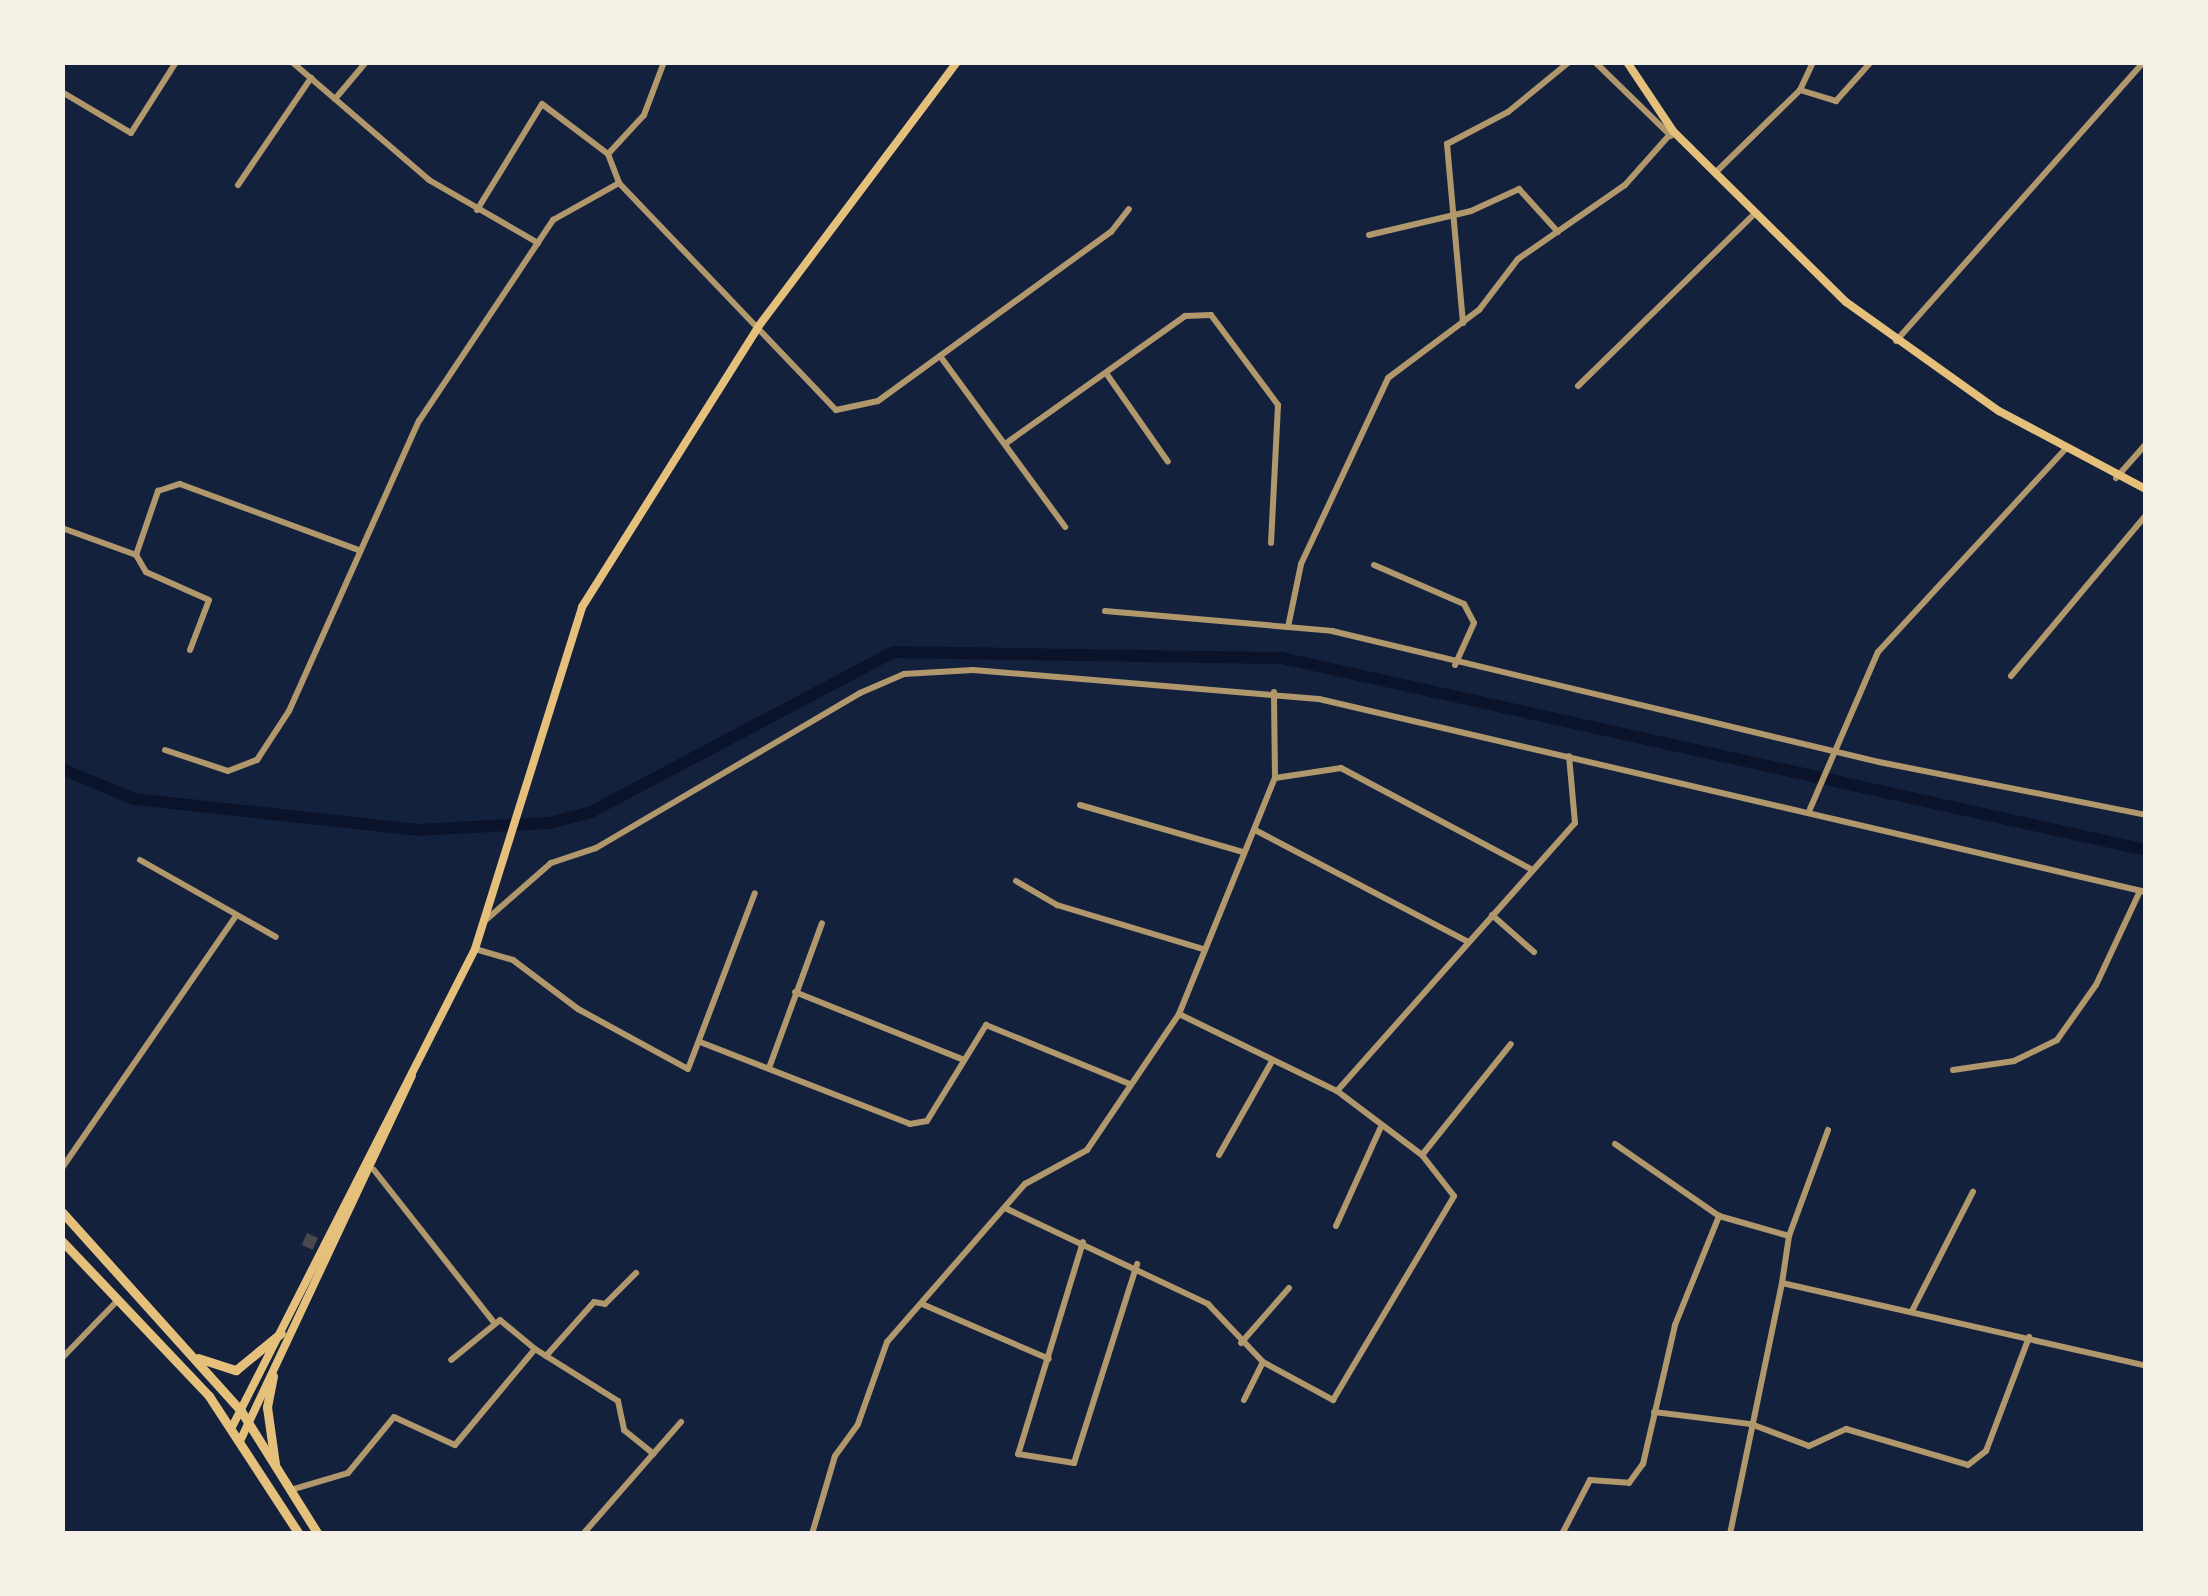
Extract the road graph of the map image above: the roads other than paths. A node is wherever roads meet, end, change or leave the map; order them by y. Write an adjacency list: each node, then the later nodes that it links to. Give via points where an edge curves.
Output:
1 (176, 62): 14 (street, via 132,133)
2 (292, 62): 12 (street)
3 (366, 62): 15 (street)
4 (664, 62): 17 (street, via 644,115)
5 (957, 62): 29 (main road)
6 (1569, 62): 24 (street, via 1508,112 1450,138)
7 (1595, 62): 16 (street)
8 (1627, 62): 16 (main road)
9 (1812, 62): 13 (street)
10 (1871, 62): 13 (street, via 1836,101)
11 (2144, 62): 30 (street)
12 (311, 78): 15 (street); 20 (street)
13 (1800, 90): 18 (street)
14 (62, 92)
15 (335, 99): 22 (street)
16 (1672, 134): 18 (main road); 25 (street, via 1625,185)
17 (608, 154): 19 (street); 22 (street, via 542,104)
18 (1716, 172): 23 (main road)
19 (619, 183): 27 (street, via 570,206); 29 (street)
20 (238, 185)
21 (1129, 209): 31 (street, via 1112,232)
22 (477, 210): 27 (street)
23 (1753, 215): 30 (main road); 33 (street)
24 (1450, 216): 25 (street, via 1519,189); 26 (street); 28 (street)
25 (1558, 232): 28 (street, via 1518,259)
26 (1368, 235)
27 (538, 243): 44 (street, via 420,420)
28 (1463, 324): 48 (street, via 1382,390 1301,564)
29 (758, 327): 31 (street, via 836,410 878,401); 69 (main road, via 582,607)
30 (1896, 342): 36 (main road)
31 (940, 356): 34 (street)
32 (1106, 372): 34 (street); 37 (street); 43 (street, via 1185,316 1224,325 1278,405)
33 (1578, 386)
34 (1005, 444): 41 (street)
35 (2146, 444): 38 (street)
36 (2065, 450): 38 (main road); 54 (street, via 1885,643)
37 (1168, 462)
38 (2116, 478): 39 (main road)
39 (2146, 489)
40 (2146, 515): 51 (street)
41 (1065, 527)
42 (62, 528): 45 (street)
43 (1272, 543)
44 (358, 550): 45 (street, via 171,484 155,495); 53 (street, via 289,710 257,760 228,771)
45 (136, 555): 49 (street, via 154,576 209,600)
46 (1374, 565): 50 (street, via 1464,604 1474,623)
47 (1105, 612): 48 (street)
48 (1288, 626): 50 (street)
49 (190, 650)
50 (1454, 665): 54 (street)
51 (2012, 676)
52 (1274, 692): 55 (street); 56 (street); 69 (street, via 1003,670 904,674 596,848 551,863)
53 (165, 750)
54 (1836, 751): 58 (street); 59 (street)
55 (1569, 756): 58 (street); 63 (street, via 1575,823)
56 (1275, 778): 60 (street); 63 (street, via 1341,768)
57 (1080, 805): 61 (street)
58 (1811, 806): 65 (street)
59 (2146, 815)
60 (1257, 831): 61 (street); 72 (street)
61 (1244, 852): 73 (street)
62 (140, 860): 68 (street)
63 (1533, 870): 67 (street)
64 (1016, 881): 73 (street, via 1057,905)
65 (2143, 891): 83 (street, via 2096,985 2057,1040 2026,1058)
66 (755, 893): 78 (street)
67 (1492, 915): 72 (street); 75 (street)
68 (236, 916): 71 (street); 92 (street)
69 (487, 919): 74 (main road)
70 (822, 923): 76 (street)
71 (276, 938)
72 (1468, 942): 86 (street)
73 (1203, 948): 77 (street)
74 (475, 949): 78 (street, via 513,960 680,1070); 84 (main road)
75 (1534, 952)
76 (795, 992): 80 (street); 82 (street)
77 (1180, 1014): 81 (street); 85 (street)
78 (700, 1042): 82 (street)
79 (1511, 1044): 91 (street)
80 (962, 1059): 82 (street, via 919,1124); 85 (street, via 996,1024)
81 (1271, 1063): 86 (street); 90 (street)
82 (769, 1068)
83 (1953, 1070)
84 (412, 1076): 93 (main road); 110 (main road)
85 (1130, 1084): 95 (street, via 1087,1150 1025,1184)
86 (1337, 1091): 87 (street)
87 (1380, 1129): 91 (street); 98 (street)
88 (1828, 1130): 99 (street)
89 (1615, 1144): 97 (street)
90 (1219, 1155)
91 (1422, 1155): 119 (street, via 1451,1186 1452,1206 1340,1393 1324,1402)
92 (62, 1168)
93 (374, 1170): 109 (street); 121 (main road)
94 (1974, 1192): 108 (street)
95 (1005, 1208): 101 (street); 107 (street)
96 (62, 1212): 115 (main road)
97 (1719, 1216): 99 (street); 124 (street, via 1675,1325)
98 (1336, 1226)
99 (1788, 1236): 104 (street)
100 (62, 1240): 106 (main road)
101 (1083, 1242): 102 (street); 117 (street)
102 (1137, 1264): 112 (street, via 1208,1304); 117 (street, via 1100,1402 1064,1468 1018,1454)
103 (636, 1273): 114 (street, via 605,1304 594,1302)
104 (1782, 1283): 108 (street); 127 (street)
105 (1289, 1288): 112 (street)
106 (119, 1299): 116 (street); 128 (main road)
107 (922, 1304): 117 (street); 136 (street, via 877,1360)
108 (1912, 1311): 111 (street)
109 (492, 1321): 113 (street); 118 (street)
110 (280, 1333): 115 (main road, via 236,1370); 123 (main road)
111 (2028, 1337): 120 (street); 127 (street, via 1986,1452 1968,1465 1846,1429 1809,1446)
112 (1241, 1343): 119 (street)
113 (535, 1349): 114 (street); 132 (street, via 455,1445 394,1417 348,1473)
114 (546, 1356): 130 (street, via 618,1401 624,1430)
115 (196, 1357): 123 (main road)
116 (62, 1358)
117 (1049, 1359)
118 (451, 1360)
119 (1263, 1362): 122 (street)
120 (2146, 1366)
121 (273, 1376): 126 (main road); 131 (main road, via 266,1407)
122 (1244, 1400)
123 (241, 1411): 126 (main road); 128 (main road)
124 (1654, 1412): 127 (street); 137 (street, via 1636,1475 1590,1480)
125 (682, 1422): 130 (street)
126 (249, 1424): 129 (main road); 131 (main road)
127 (1751, 1424): 138 (street)
128 (232, 1427): 129 (main road)
129 (241, 1440): 133 (main road)
130 (654, 1454): 134 (street)
131 (276, 1464): 132 (main road)
132 (291, 1490): 135 (main road)
133 (294, 1530)
134 (586, 1532)
135 (318, 1534)
136 (812, 1534)
137 (1562, 1534)
138 (1730, 1534)

